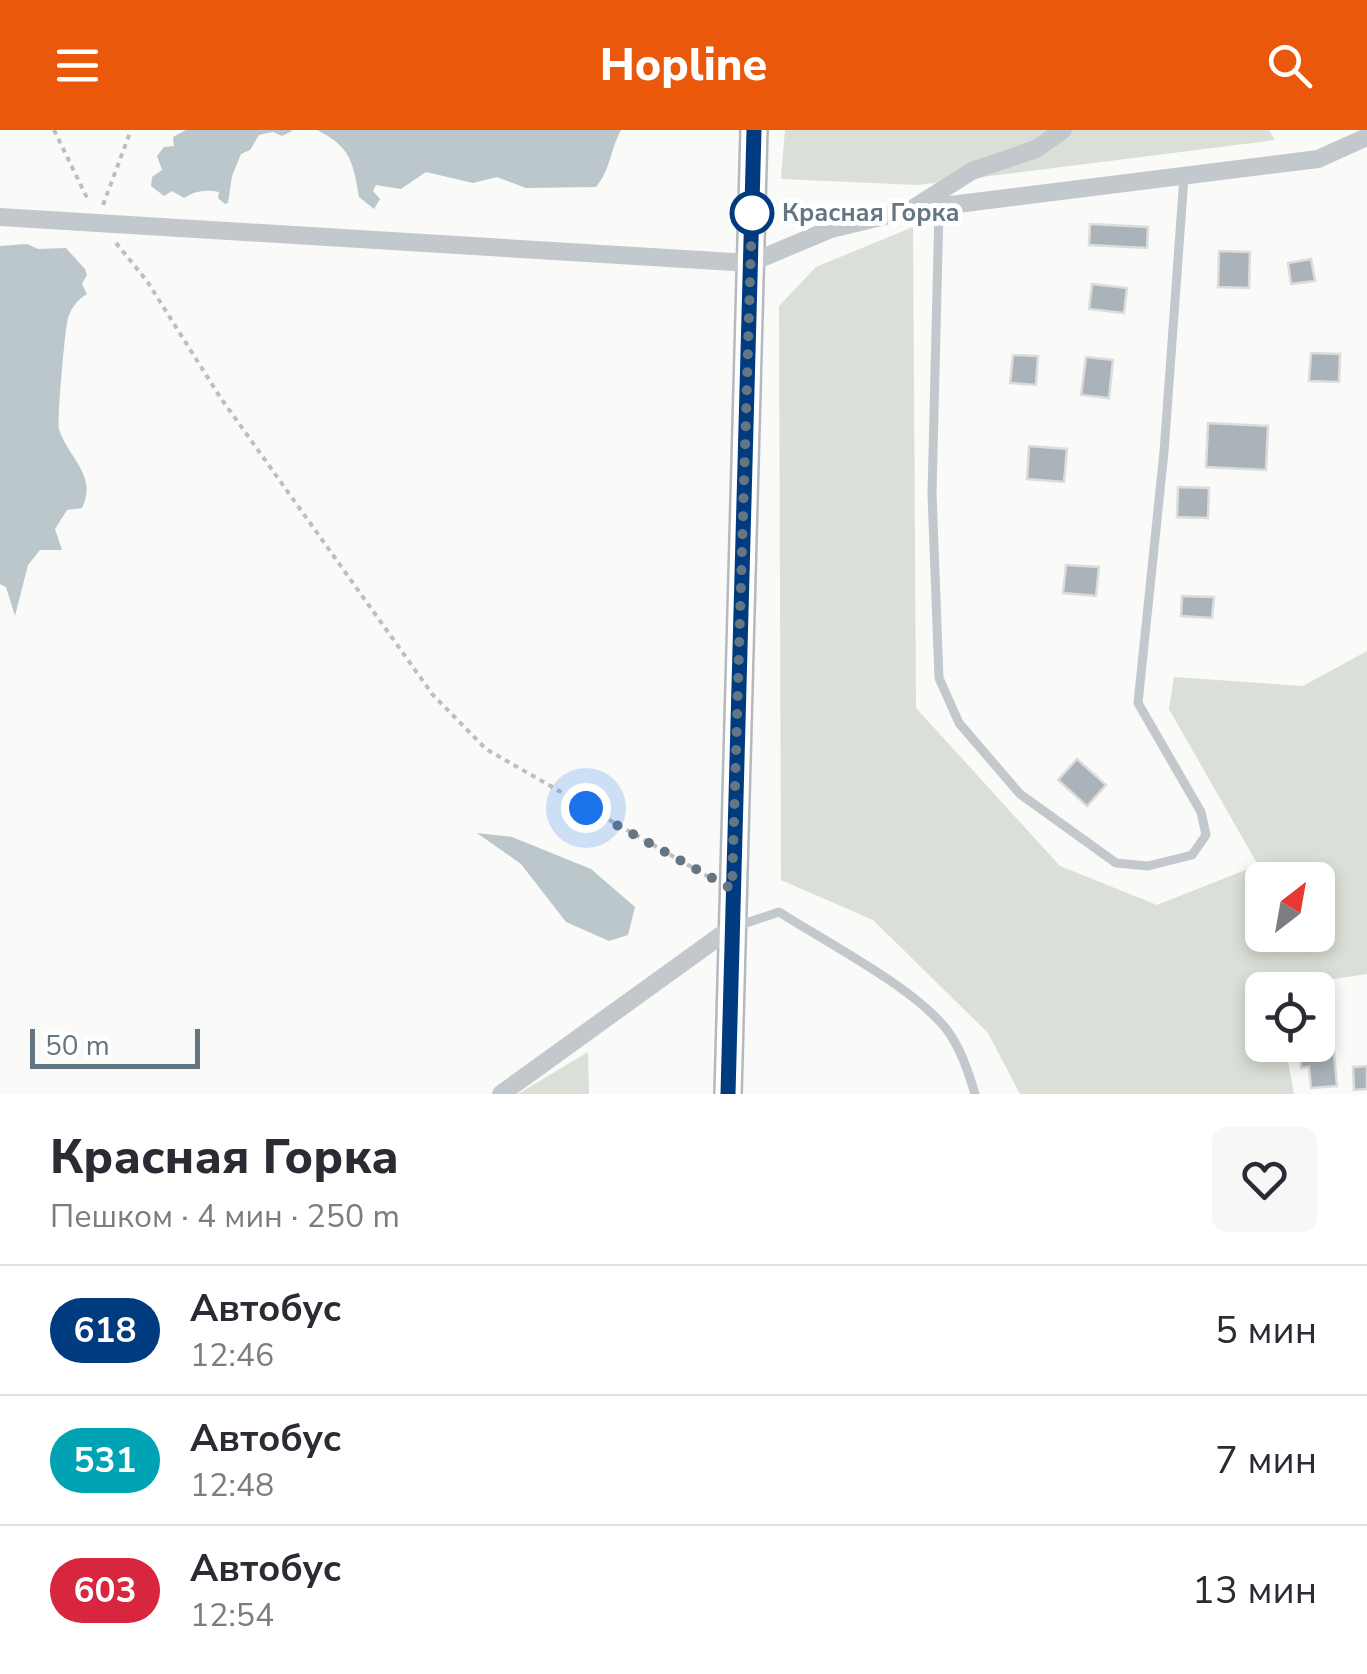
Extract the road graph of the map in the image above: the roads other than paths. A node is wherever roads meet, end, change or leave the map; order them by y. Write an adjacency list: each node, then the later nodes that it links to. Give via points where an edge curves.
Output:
1 (754, 130): 8 (main road)
2 (1063, 130): 6 (street, via 1036,150 972,172)
3 (1367, 138): 4 (street, via 1318,160)
4 (1184, 177): 5 (street); 5 (lane, via 1138,703 1201,812 1206,835 1192,855 1148,866 1116,863 1020,794 959,724 939,678 932,494)
5 (940, 208): 6 (street)
6 (910, 210): 8 (street, via 830,229)
7 (0, 217): 8 (street)
8 (750, 263): 9 (main road)
9 (731, 928): 10 (street); 11 (main road); 12 (lane, via 780,912 908,994 945,1028)
10 (501, 1094)
11 (728, 1094)
12 (976, 1094)

